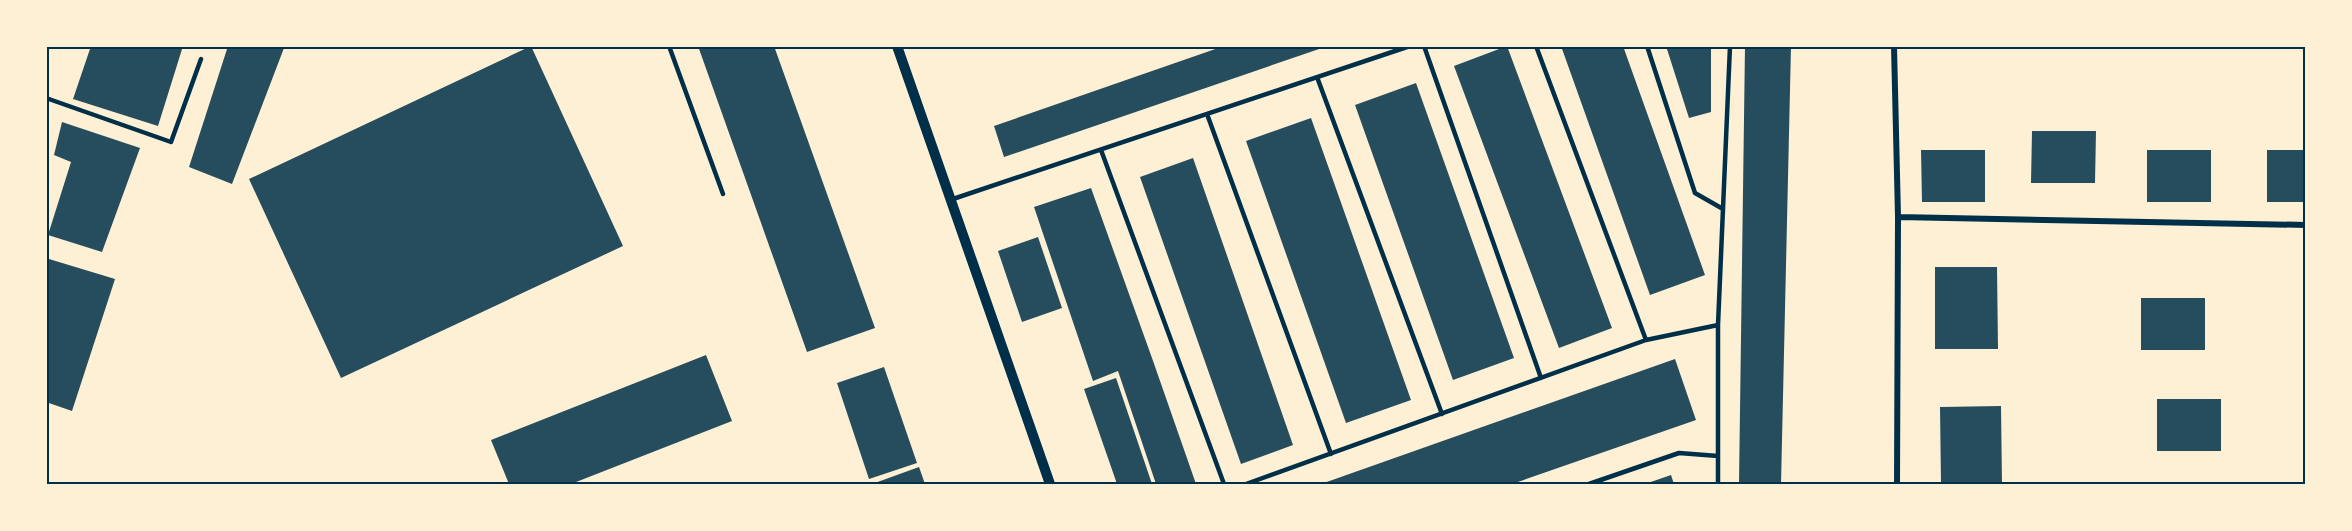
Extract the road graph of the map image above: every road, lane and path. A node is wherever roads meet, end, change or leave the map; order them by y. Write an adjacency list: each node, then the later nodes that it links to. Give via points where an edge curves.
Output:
1 (669, 46): 14 (lane)
2 (897, 46): 15 (street)
3 (1410, 46): 10 (lane)
4 (1424, 46): 21 (lane)
5 (1536, 46): 20 (lane)
6 (1647, 46): 16 (lane, via 1695,193)
7 (1730, 46): 16 (lane)
8 (1894, 46): 17 (street)
9 (201, 59): 11 (lane, via 171,142)
10 (1317, 78): 12 (lane); 22 (lane)
11 (46, 98)
12 (1208, 114): 13 (lane); 23 (lane)
13 (1101, 150): 15 (lane); 26 (lane)
14 (723, 194)
15 (950, 200): 25 (street)
16 (1723, 209): 19 (lane)
17 (1898, 217): 18 (street); 30 (street)
18 (2306, 225)
19 (1718, 325): 20 (lane); 24 (lane)
20 (1646, 340): 21 (lane)
21 (1541, 378): 22 (lane)
22 (1442, 414): 23 (lane)
23 (1331, 454): 27 (lane)
24 (1718, 456): 28 (lane, via 1679,453); 29 (lane)
25 (1050, 484)
26 (1224, 484)
27 (1246, 484)
28 (1589, 484)
29 (1718, 484)
30 (1897, 484)

